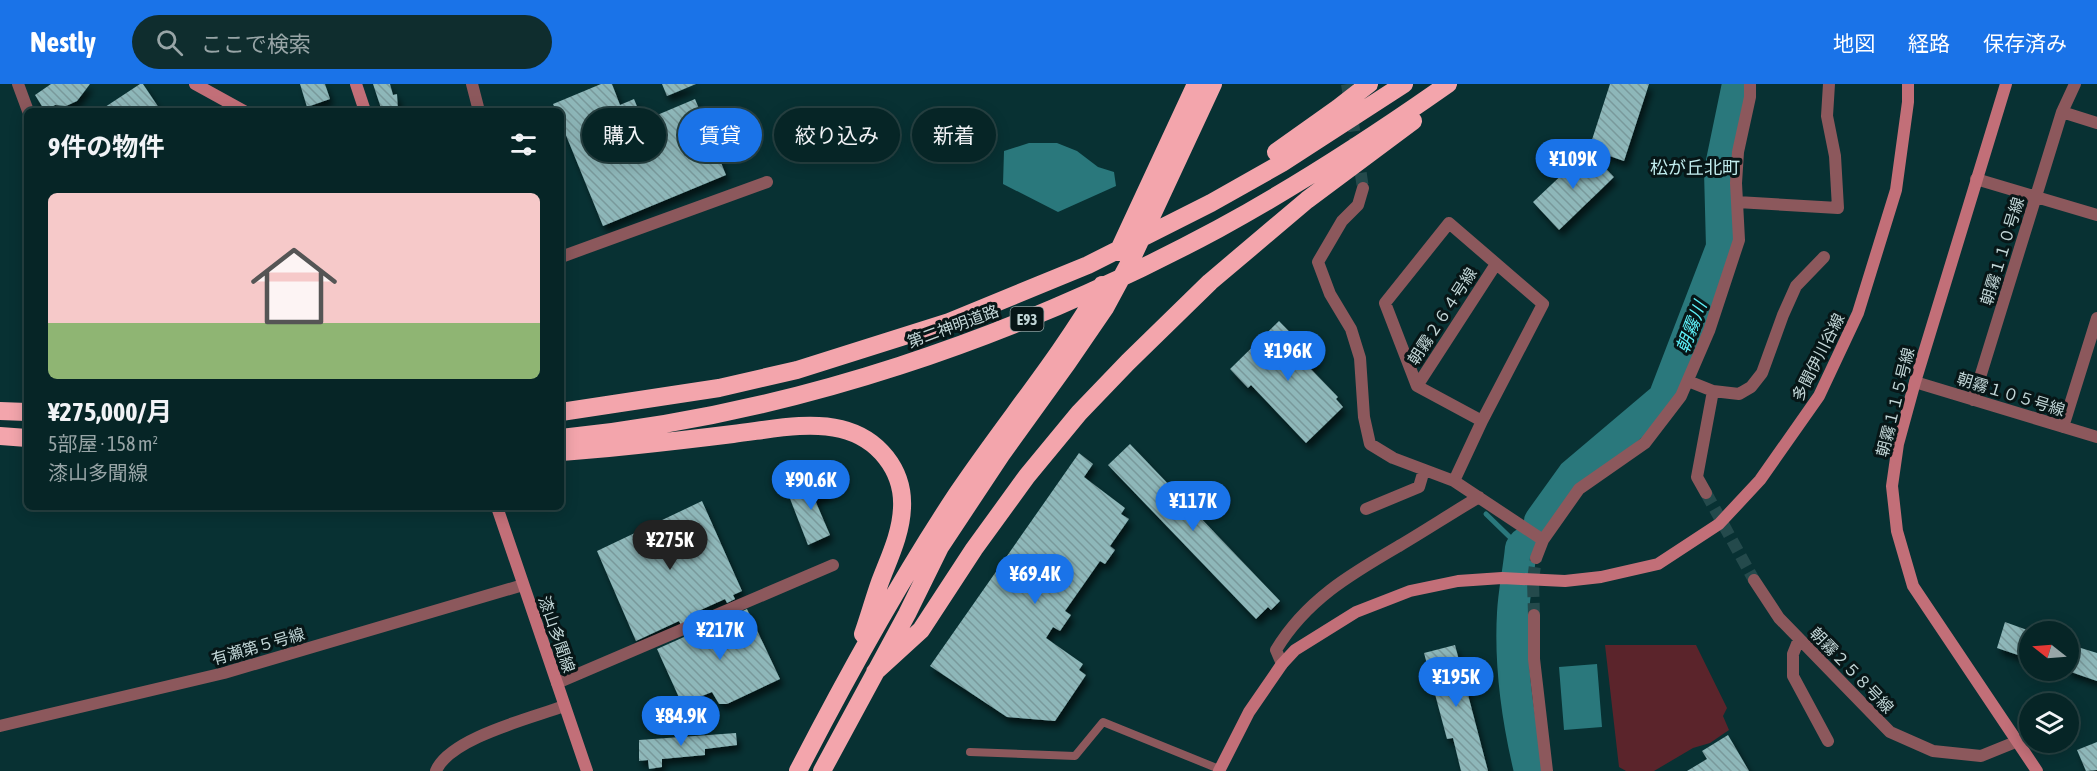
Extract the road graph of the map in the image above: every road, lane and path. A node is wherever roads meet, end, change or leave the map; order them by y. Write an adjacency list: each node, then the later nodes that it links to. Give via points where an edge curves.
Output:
1 (18, 84): 16 (street)
2 (195, 84): 17 (street)
3 (356, 84): 18 (street)
4 (472, 84): 19 (street)
5 (1197, 84): 22 (highway)
6 (1213, 84): 22 (highway)
7 (1369, 84): 29 (highway, via 1238,179)
8 (1404, 84): 29 (highway, 第二神明道路 / E93, via 1281,163)
9 (1448, 84): 48 (highway, 第二神明道路 / E93, via 1287,189 1219,228 1156,261 1021,321 881,372 802,395 670,422)
10 (1462, 84): 65 (highway, via 1306,200 1210,282 1128,362 1027,476 921,630)
11 (1750, 84): 27 (street, via 1738,152)
12 (1829, 84): 27 (street, via 1827,116 1835,156 1838,208)
13 (1908, 84): 63 (street, 多聞伊川谷線, via 1896,190 1858,313 1819,396 1760,480 1719,524 1658,564 1601,577 1458,581 1410,591 1356,612 1295,650)
14 (2006, 84): 23 (street, 朝霧１１５号線)
15 (2075, 84): 20 (street, 朝霧１１０号線)
16 (27, 108)
17 (239, 108)
18 (364, 108)
19 (477, 108)
20 (2062, 112): 21 (street); 26 (street, 朝霧１１０号線)
21 (2097, 123)
22 (1173, 150): 34 (highway, via 1119,284 1090,331)
23 (1976, 179): 26 (street); 36 (street, 朝霧１１５号線)
24 (767, 182): 30 (street)
25 (1363, 188): 50 (street, via 1358,205 1342,221 1318,262 1330,294 1351,329 1360,358 1370,444 1393,459)
26 (2037, 197): 28 (street); 39 (street, 朝霧１１０号線)
27 (1737, 202): 35 (street, via 1739,240)
28 (2097, 216)
29 (1164, 226): 42 (highway, 第二神明道路 / E93, via 1020,294 871,348 719,388)
30 (564, 256)
31 (1824, 257): 38 (street, via 1796,286 1762,373 1751,387 1738,394)
32 (1496, 264): 37 (street, 朝霧２６４号線); 37 (street, via 1449,223 1385,303); 43 (street, via 1543,304)
33 (2097, 318): 44 (street)
34 (1062, 358): 64 (highway, via 957,495); 65 (highway, via 940,547)
35 (1688, 381): 38 (street); 56 (street, via 1645,442 1579,489)
36 (1915, 382): 39 (street, 朝霧１０５号線); 70 (street, 朝霧１１５号線, via 1898,444 1892,486 1897,531 1913,586)
37 (1417, 386): 43 (street)
38 (1713, 391): 52 (street, via 1697,477)
39 (1973, 400): 44 (street, 朝霧１０５号線)
40 (0, 411): 41 (highway)
41 (24, 412)
42 (564, 412)
43 (1482, 421): 51 (street)
44 (2063, 427): 46 (street, 朝霧１０５号線)
45 (0, 436): 47 (highway)
46 (2097, 437)
47 (24, 438)
48 (564, 438)
49 (564, 452): 64 (highway, via 804,426 841,429 870,442 892,465 902,493 902,508 895,543)
50 (1424, 470): 51 (street); 54 (street, via 1419,487)
51 (1454, 481): 53 (street)
52 (1706, 493)
53 (1479, 497): 56 (street); 63 (street, via 1334,586 1285,636 1276,650)
54 (1366, 509)
55 (498, 510): 60 (street, 漆山多聞線)
56 (1543, 540): 57 (street)
57 (1536, 558)
58 (833, 565): 66 (street)
59 (1754, 580): 62 (street, 朝霧２５８号線, via 1779,618)
60 (523, 585): 66 (street, 漆山多聞線); 68 (street, 有瀬第５号線, via 224,673)
61 (1534, 615): 77 (street, via 1534,658)
62 (1799, 639): 69 (street, via 1792,654 1793,676); 70 (street, 朝霧２５８号線, via 1890,732 1933,752 1981,756)
63 (1282, 664): 72 (street, via 1249,712)
64 (852, 667): 75 (highway)
65 (875, 672): 76 (highway)
66 (557, 683): 67 (street, 漆山多聞線)
67 (564, 706): 73 (street, via 470,740 439,763); 74 (street, 漆山多聞線)
68 (0, 726)
69 (1828, 741)
70 (2018, 741): 78 (street, 朝霧１１５号線)
71 (970, 752): 72 (lane, via 1075,756 1103,722)
72 (1220, 770)
73 (436, 771)
74 (587, 771)
75 (798, 771)
76 (822, 771)
77 (1547, 771)
78 (2037, 771)

